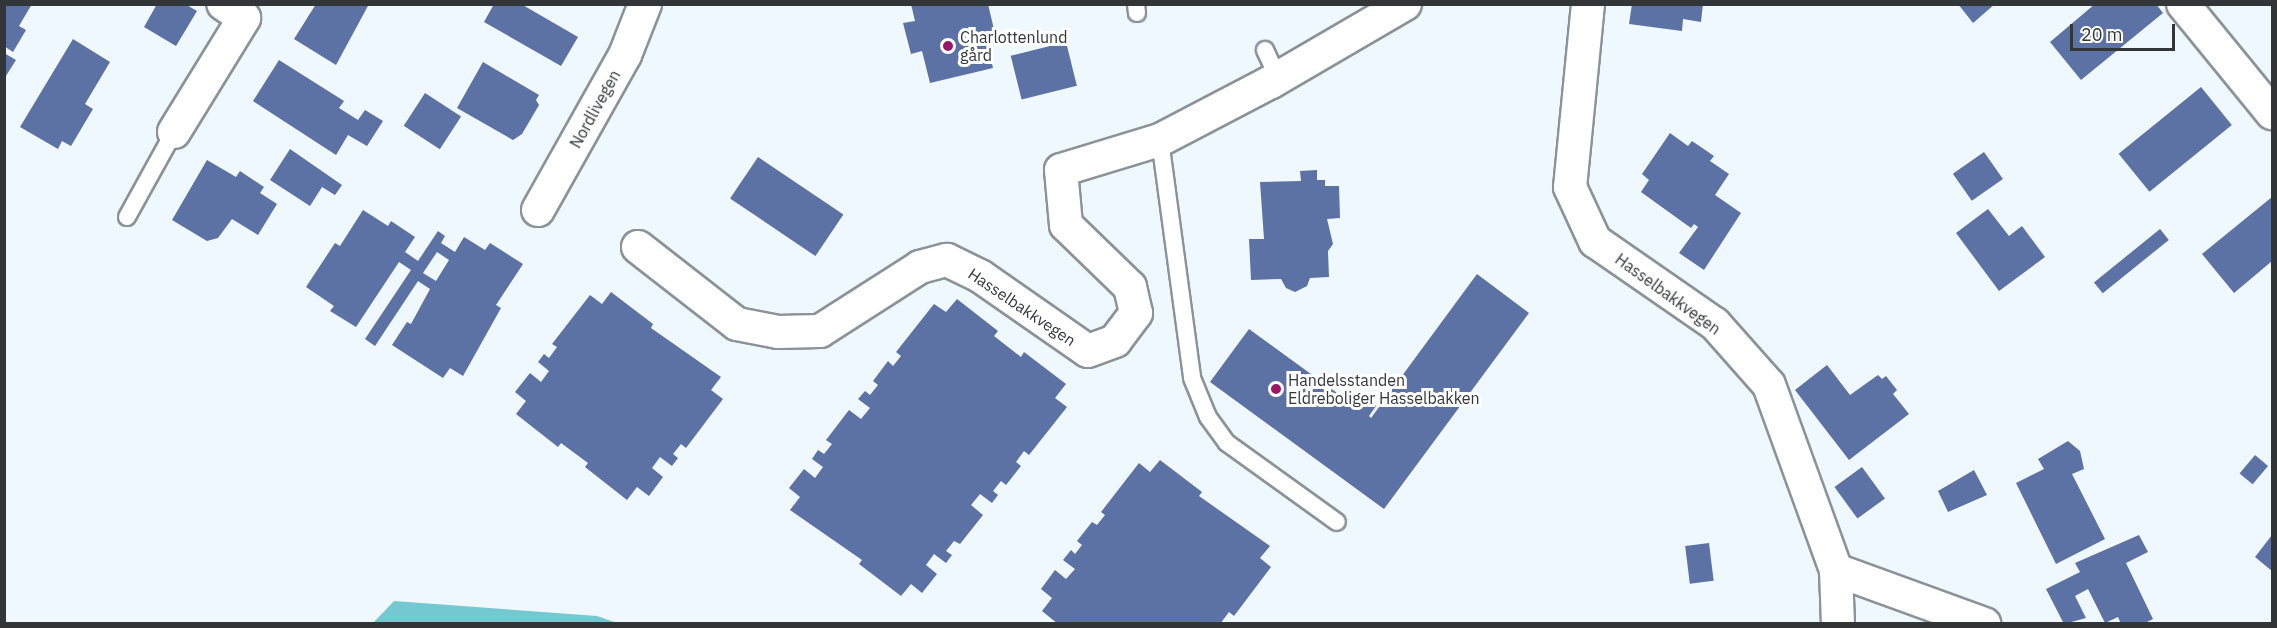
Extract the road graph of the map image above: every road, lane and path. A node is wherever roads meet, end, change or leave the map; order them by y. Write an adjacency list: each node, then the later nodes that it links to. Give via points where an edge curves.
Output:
1 (645, 4): 9 (street, Nordlivegen, via 625,55)
2 (1588, 4): 13 (street, Hasselbakkvegen, via 1570,187 1595,242 1715,324 1769,385)
3 (2183, 4): 6 (street)
4 (240, 9): 7 (street)
5 (1388, 9): 8 (street, Hasselbakkvegen, via 1272,64)
6 (2272, 113)
7 (174, 132): 10 (lane)
8 (1160, 140): 11 (street, Hasselbakkvegen, via 1061,170 1066,225 1130,287 1136,313 1115,342 1088,351 980,276 947,260 920,267 820,331 778,332 736,324); 12 (lane, via 1192,378 1208,417 1227,443)
9 (538, 210)
10 (127, 217)
11 (638, 247)
12 (1337, 522)
13 (1836, 570): 14 (street, Hasselbakkvegen); 15 (street)
14 (1838, 624)
15 (1983, 624)

